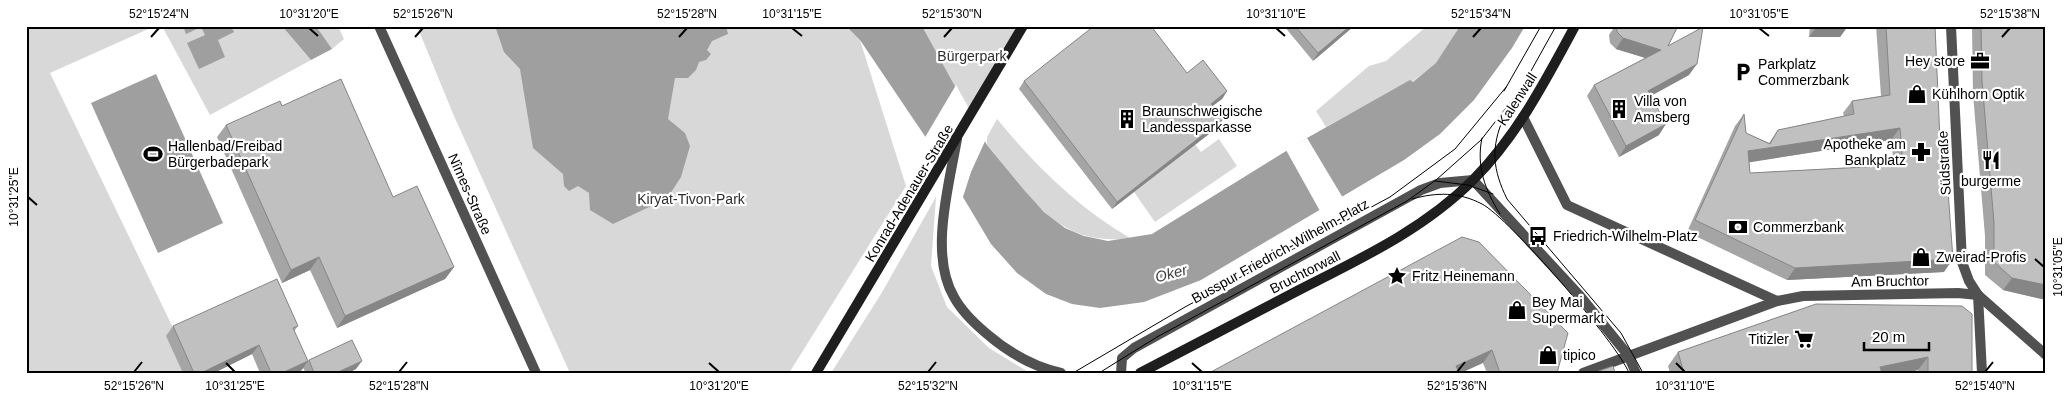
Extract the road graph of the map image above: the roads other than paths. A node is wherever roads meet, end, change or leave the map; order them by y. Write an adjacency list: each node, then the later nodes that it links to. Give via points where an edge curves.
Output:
1 (379, 26): 12 (street, Nîmes-Straße)
2 (1023, 26): 6 (main road, Konrad-Adenauer-Straße)
3 (1575, 26): 5 (main road, Kalenwall)
4 (1951, 26): 8 (street, Südstraße, via 1962,262)
5 (1523, 117): 7 (main road, Kalenwall); 9 (street, via 1566,205)
6 (957, 139): 13 (main road, Konrad-Adenauer-Straße); 14 (street, via 942,260 946,281 954,298 971,319 994,340 1026,361)
7 (1473, 180): 10 (street, via 1580,296); 15 (street, Busspur Friedrich-Wilhelm-Platz, via 1421,190 1285,263 1134,348 1122,358); 16 (main road, Bruchtorwall, via 1410,231)
8 (1978, 295): 9 (street, Am Bruchtor, via 1803,296); 11 (street); 19 (street)
9 (1777, 301): 10 (street)
10 (1628, 355): 17 (street); 18 (street)
11 (2046, 355)
12 (536, 373)
13 (816, 373)
14 (1061, 373)
15 (1121, 373)
16 (1140, 373)
17 (1584, 373)
18 (1636, 373)
19 (1982, 373)

